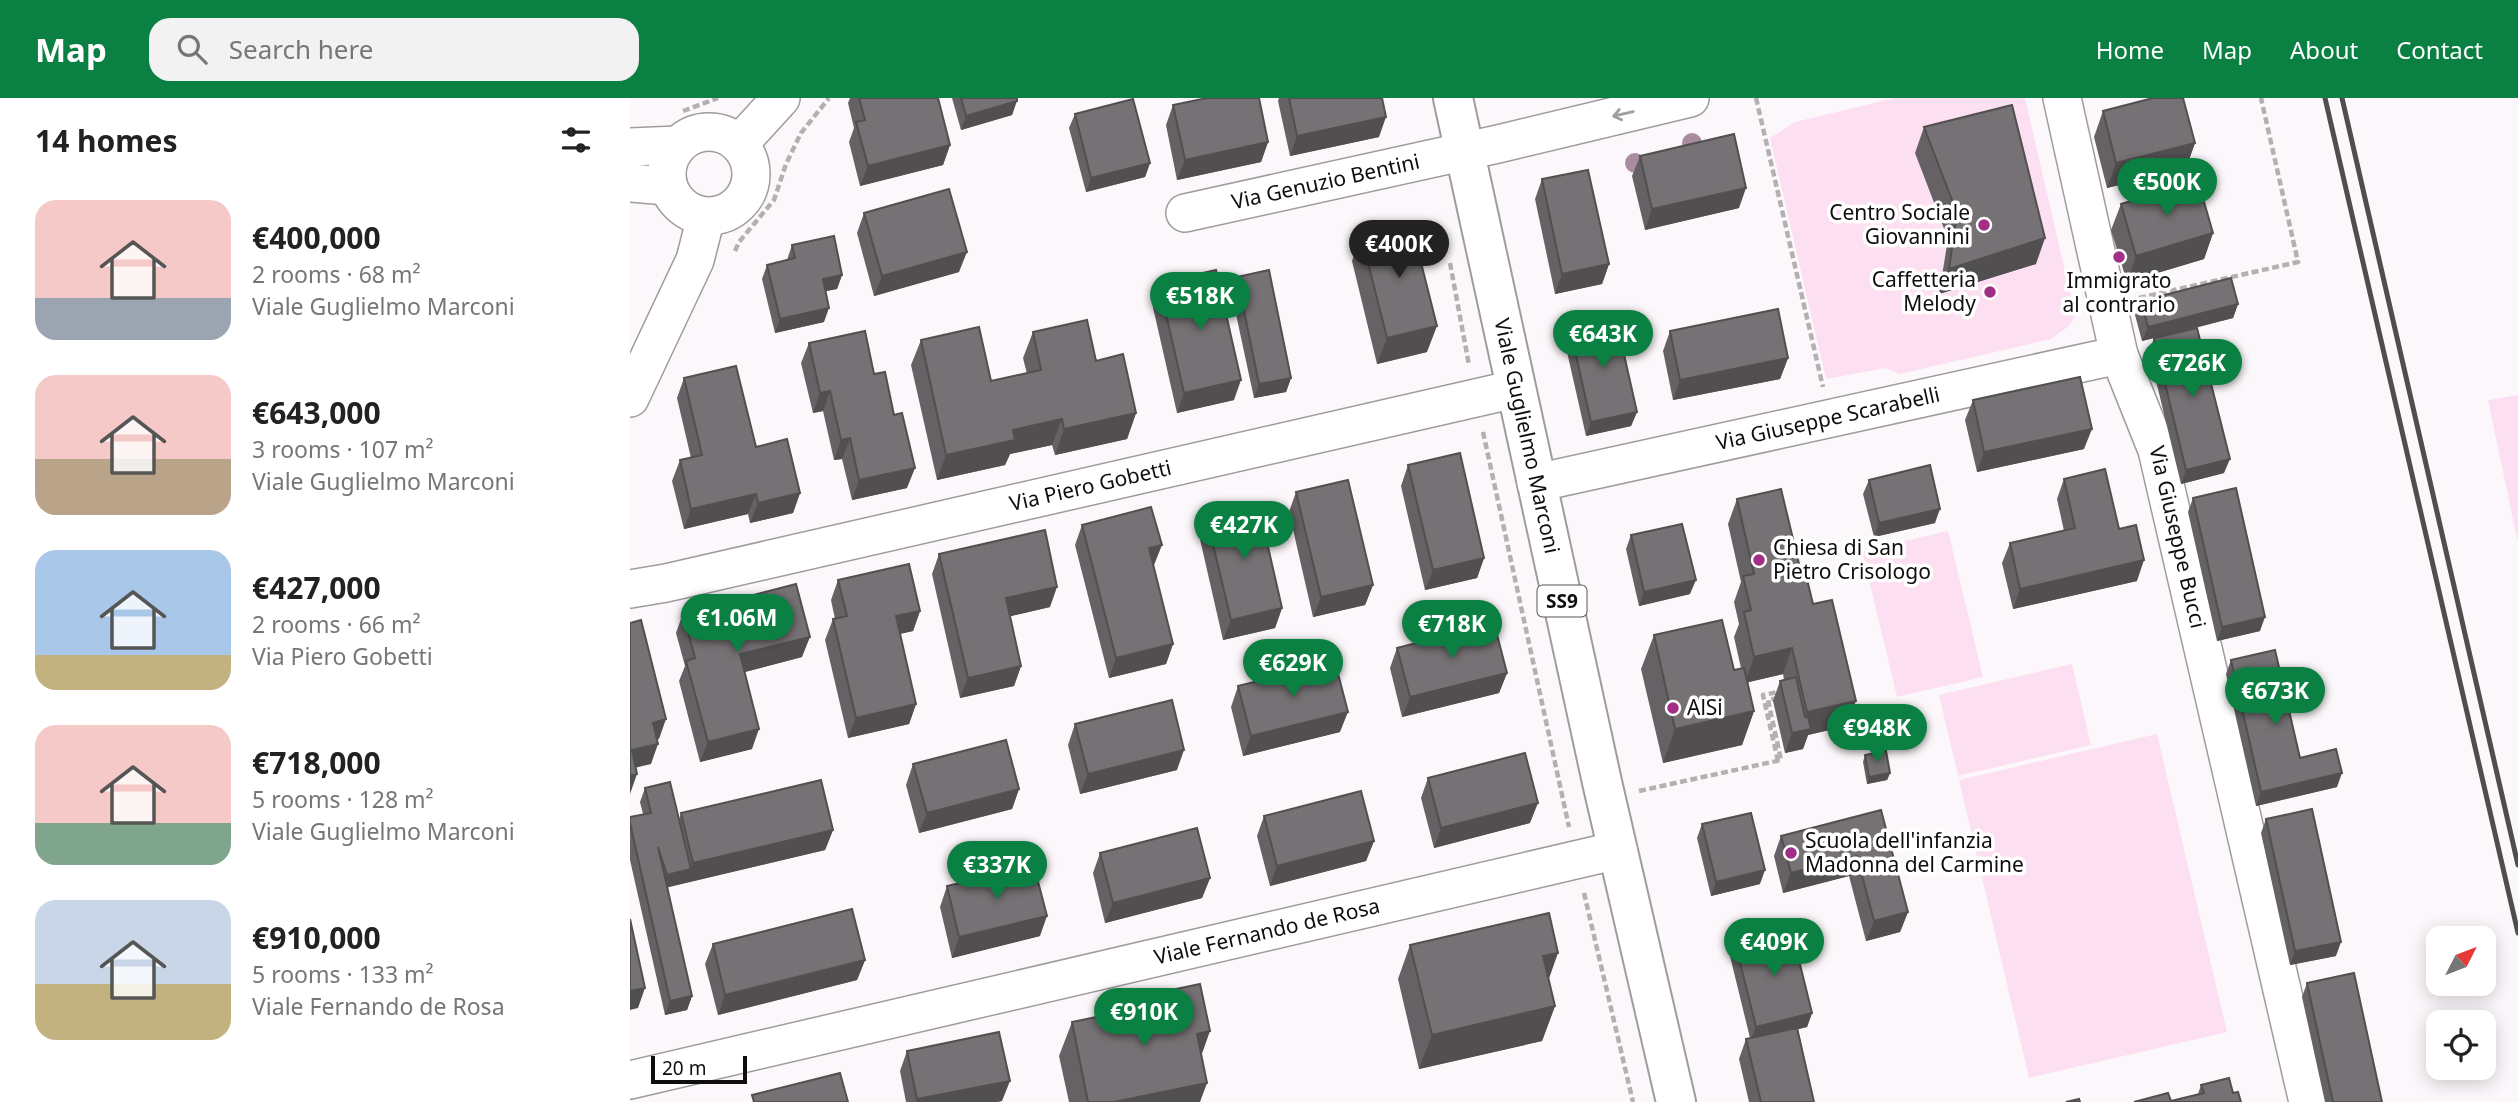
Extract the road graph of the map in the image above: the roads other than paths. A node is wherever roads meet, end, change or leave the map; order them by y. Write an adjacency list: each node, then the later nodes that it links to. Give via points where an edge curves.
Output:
1 (780, 98): 5 (street)
2 (1453, 98): 8 (main road, Viale Guglielmo Marconi / SS9)
3 (1690, 98): 8 (street, Via Genuzio Bentini, one-way to 8)
4 (2062, 98): 13 (street, Via Giuseppe Bucci)
5 (739, 144): 6 (street, via 715,132 692,135); 12 (street, via 750,160 750,188 727,214)
6 (678, 145): 7 (street); 10 (street, via 667,163)
7 (630, 147)
8 (1465, 151): 11 (street, Via Genuzio Bentini); 14 (main road, Viale Guglielmo Marconi / SS9)
9 (630, 183): 10 (street)
10 (667, 186): 12 (street, via 684,209)
11 (1185, 213)
12 (706, 217): 15 (street, via 695,260)
13 (2119, 355): 16 (street, Via Giuseppe Scarabelli); 23 (street, Via Giuseppe Bucci, via 2157,450)
14 (1515, 389): 16 (main road, Viale Guglielmo Marconi / SS9); 18 (street, Via Piero Gobetti)
15 (630, 398)
16 (1536, 483): 20 (main road, Viale Guglielmo Marconi / SS9)
17 (630, 572): 18 (street, Via Piero Gobetti)
18 (666, 583): 19 (street, Via Piero Gobetti)
19 (630, 589)
20 (1618, 850): 21 (street, Viale Fernando de Rosa); 22 (main road, Viale Guglielmo Marconi / SS9)
21 (630, 1080)
22 (1676, 1102)
23 (2308, 1102)

